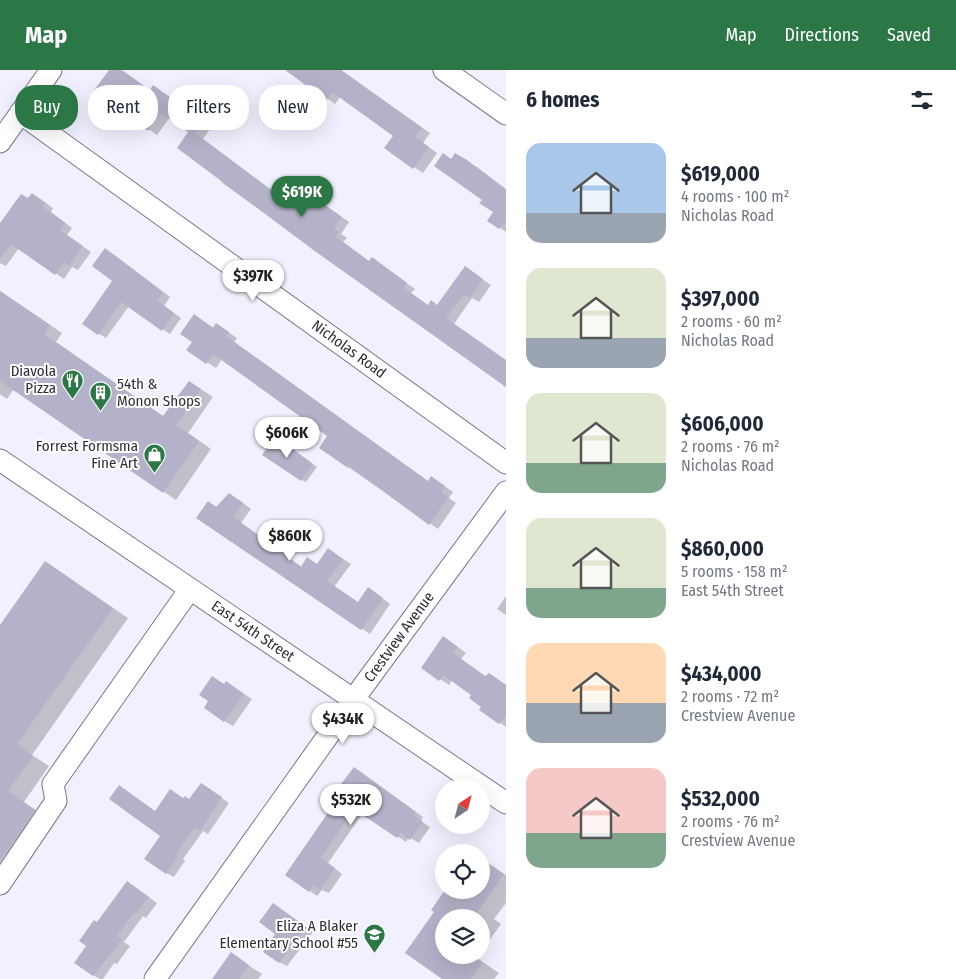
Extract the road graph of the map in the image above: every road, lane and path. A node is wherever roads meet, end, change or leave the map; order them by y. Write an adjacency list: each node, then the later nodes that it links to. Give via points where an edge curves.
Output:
1 (51, 70): 3 (street)
2 (444, 70): 4 (street)
3 (40, 85)
4 (506, 114)
5 (15, 120): 7 (street)
6 (44, 130): 9 (street, Nicholas Road)
7 (0, 142)
8 (0, 460): 11 (street, East 54th Street)
9 (506, 463)
10 (506, 492): 12 (street, Crestview Avenue)
11 (190, 589): 12 (street, East 54th Street); 14 (street, via 53,784 56,801)
12 (354, 700): 13 (street, East 54th Street); 15 (street, Crestview Avenue)
13 (506, 803)
14 (0, 884)
15 (155, 979)

